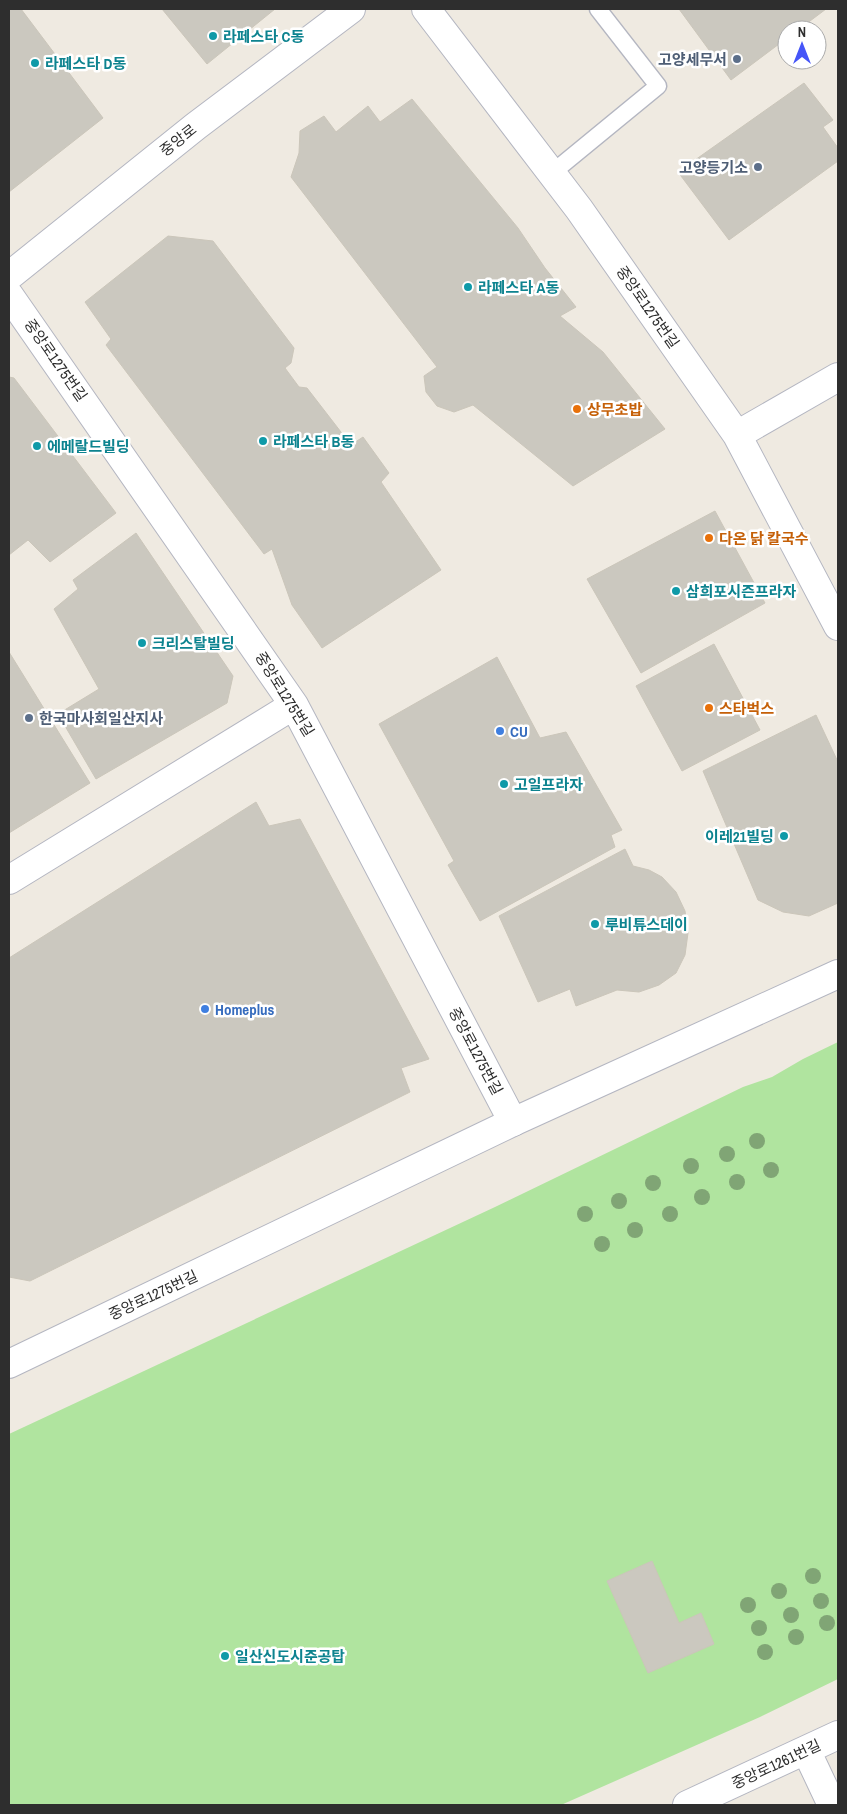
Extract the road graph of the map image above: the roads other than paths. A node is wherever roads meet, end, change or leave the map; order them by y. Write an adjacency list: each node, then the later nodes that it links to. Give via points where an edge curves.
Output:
1 (351, 9): 5 (street, 중앙로, via 196,126)
2 (426, 9): 4 (street, 중앙로1275번길)
3 (598, 9): 4 (lane, via 658,86)
4 (552, 174): 8 (street, 중앙로1275번길)
5 (9, 276)
6 (9, 295): 10 (street, 중앙로1275번길)
7 (838, 377): 8 (street)
8 (737, 435): 9 (street, 중앙로1275번길)
9 (838, 626)
10 (294, 705): 11 (street); 13 (street, 중앙로1275번길)
11 (9, 880)
12 (838, 974): 13 (street, 중앙로1275번길)
13 (513, 1122): 14 (street, 중앙로1275번길)
14 (9, 1364)
15 (838, 1735): 16 (street, 중앙로1261번길)
16 (806, 1750): 17 (street, 중앙로1261번길); 18 (street)
17 (687, 1805)
18 (832, 1805)

